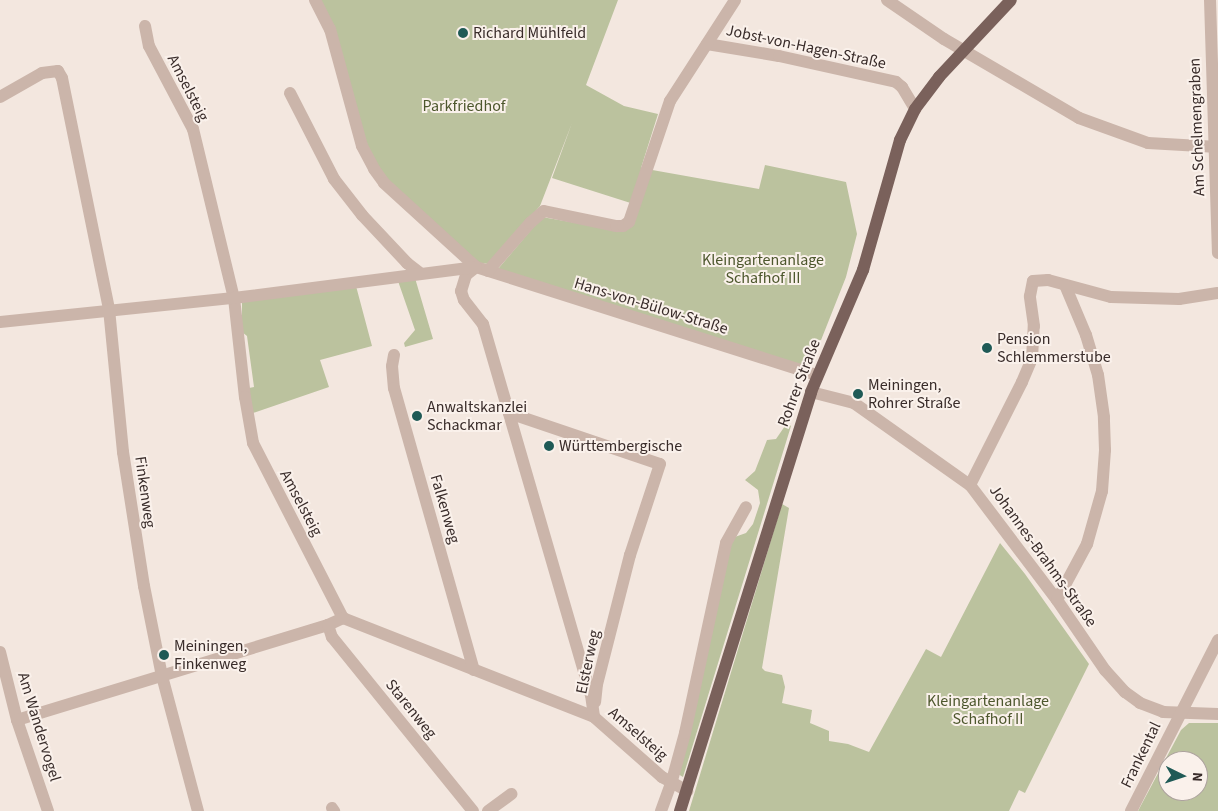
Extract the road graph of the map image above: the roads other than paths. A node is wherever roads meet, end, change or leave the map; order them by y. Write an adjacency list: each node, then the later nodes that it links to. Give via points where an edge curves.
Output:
1 (315, 0): 14 (street, Hans-von-Bülow-Straße, via 330,29 362,146 374,169 384,182)
2 (735, 0): 7 (street, Jobst-von-Hagen-Straße)
3 (887, 0): 8 (street)
4 (1011, 0): 8 (main road, Rohrer Straße)
5 (1210, 0): 12 (street, Am Schelmengraben)
6 (145, 26): 18 (street, Amselsteig, via 149,46 193,129)
7 (707, 44): 11 (street, Jobst-von-Hagen-Straße, via 896,82); 14 (street, Jobst-von-Hagen-Straße, via 670,101 629,222 616,226 544,211)
8 (962, 50): 11 (main road, Rohrer Straße); 12 (street, via 1079,118 1120,135 1162,145)
9 (290, 93): 15 (street, via 334,179 362,215 406,263)
10 (0, 96): 19 (street, Finkenweg, via 42,73 58,71 62,78)
11 (915, 109): 22 (main road, Rohrer Straße, via 900,140 863,270)
12 (1216, 147): 13 (street, Am Schelmengraben)
13 (1218, 253)
14 (482, 269): 15 (street, Hans-von-Bülow-Straße); 22 (street, Hans-von-Bülow-Straße); 24 (street, Elsterweg, via 466,276 461,292 483,324)
15 (420, 273): 18 (street, Hans-von-Bülow-Straße)
16 (1065, 285): 17 (street, via 1111,297 1142,299); 25 (street, via 1048,280 1033,281 1030,296 1034,326 1032,359); 27 (street, via 1086,335 1098,375 1105,450 1102,491 1090,537)
17 (1218, 294)
18 (234, 298): 19 (street); 28 (street, Amselsteig, via 253,443)
19 (109, 309): 20 (street); 33 (street, Finkenweg, via 133,526)
20 (0, 322)
21 (394, 355): 32 (street, Falkenweg, via 394,388)
22 (817, 375): 23 (main road, Rohrer Straße)
23 (811, 392): 25 (street, Johannes-Brahms-Straße, via 854,403); 39 (main road, Rohrer Straße)
24 (510, 413): 36 (street, Elsterweg, via 591,695); 36 (street, Elsterweg, via 660,464 630,556 597,684)
25 (970, 484): 27 (street, Johannes-Brahms-Straße)
26 (746, 507): 38 (street, via 726,543)
27 (1057, 600): 34 (street, Johannes-Brahms-Straße, via 1105,670 1125,692 1140,703 1162,712)
28 (343, 618): 29 (street); 32 (street, Amselsteig)
29 (328, 625): 33 (street); 43 (street, Starenweg, via 332,636)
30 (1218, 640): 34 (street)
31 (0, 652): 37 (street, Am Wandervogel)
32 (474, 670): 36 (street, Amselsteig)
33 (162, 676): 37 (street); 42 (street, Finkenweg)
34 (1179, 714): 35 (street, Johannes-Brahms-Straße); 47 (street, Frankental)
35 (1218, 714)
36 (594, 716): 38 (street, Amselsteig)
37 (17, 720): 41 (street, Am Wandervogel)
38 (671, 784): 39 (street, Amselsteig); 45 (street)
39 (687, 791): 46 (main road, Rohrer Straße)
40 (511, 794): 44 (street)
41 (48, 811)
42 (198, 811)
43 (473, 811)
44 (488, 811)
45 (661, 811)
46 (680, 811)
47 (1131, 811)

